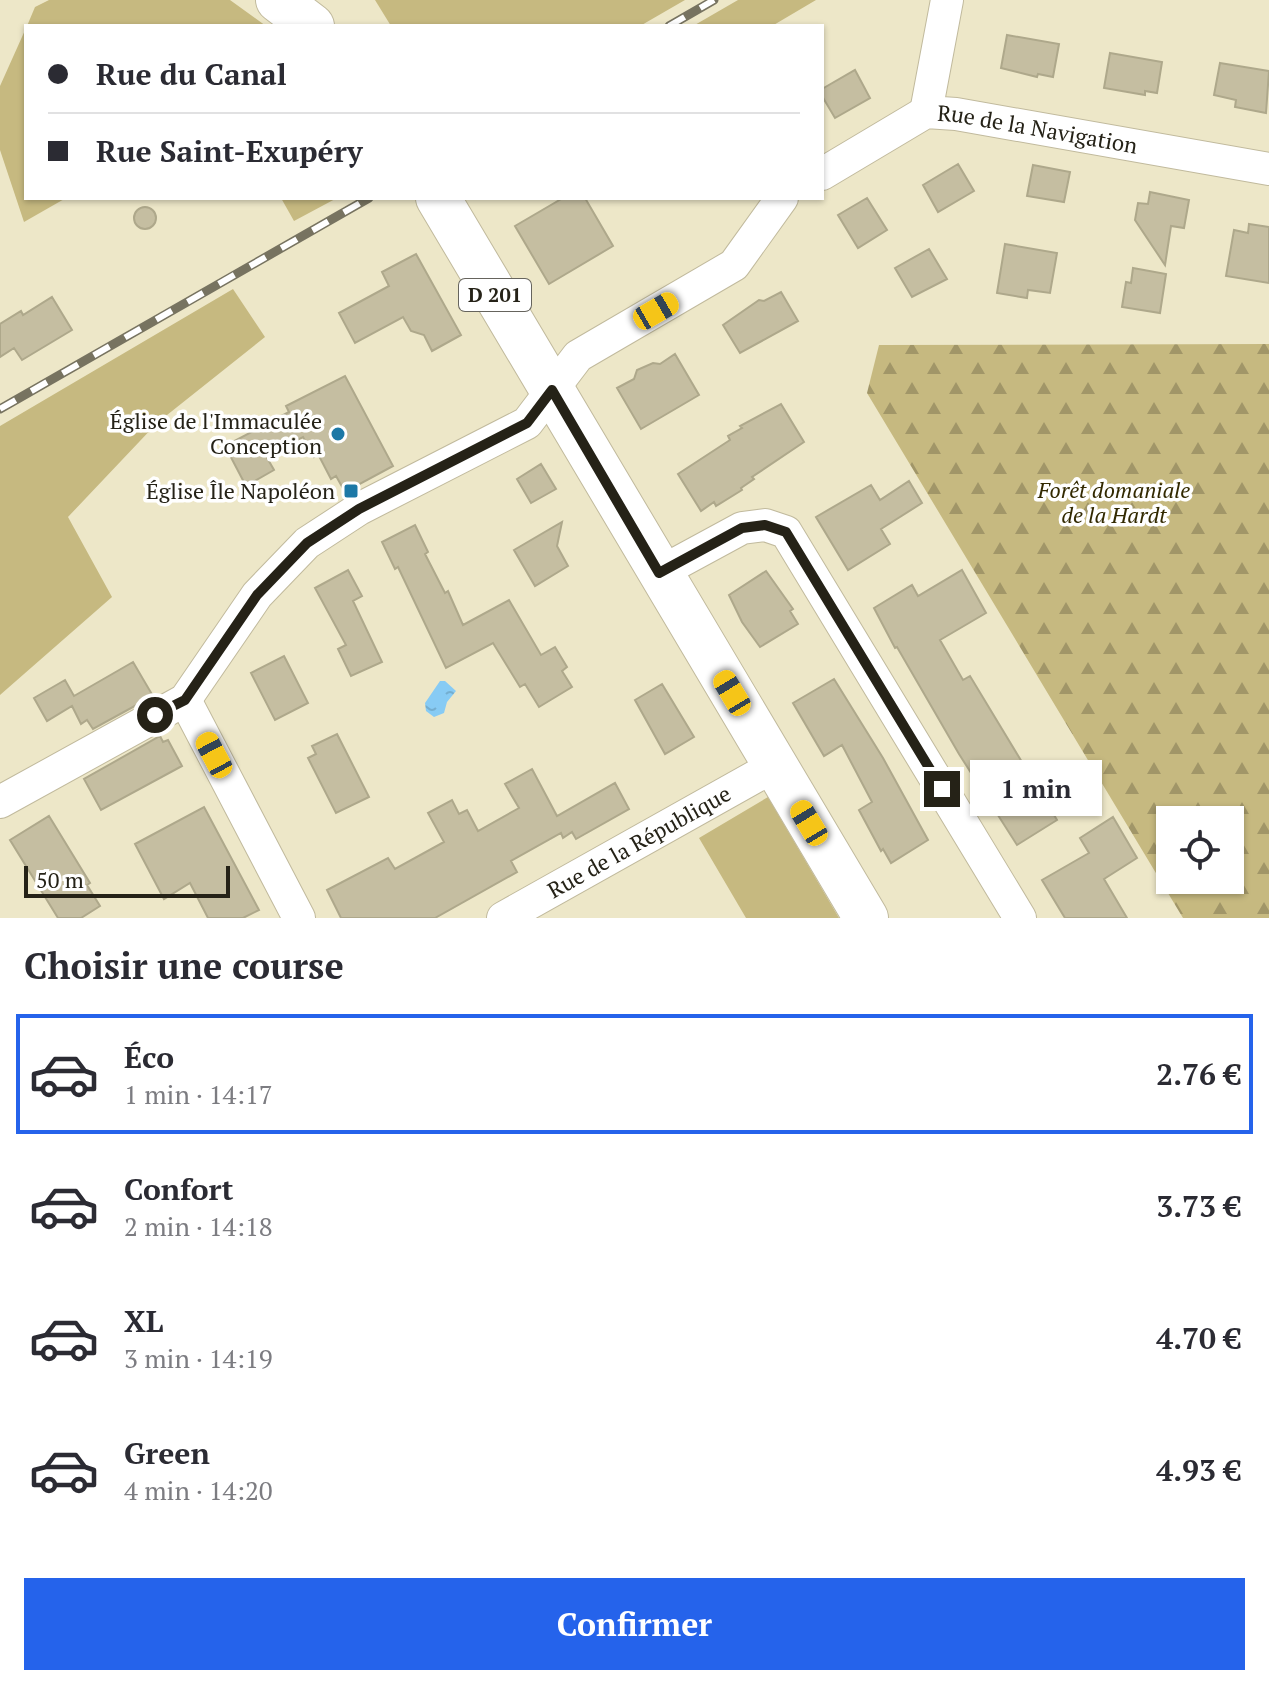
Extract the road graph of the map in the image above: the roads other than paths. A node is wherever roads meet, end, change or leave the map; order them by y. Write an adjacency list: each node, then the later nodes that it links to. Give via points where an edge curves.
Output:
1 (278, 0): 3 (main road)
2 (947, 0): 4 (street)
3 (309, 24)
4 (926, 112): 5 (street, Rue de la Navigation); 6 (street, Rue de la Navigation)
5 (1269, 169)
6 (824, 173)
7 (440, 200): 9 (main road, D 201)
8 (781, 200): 9 (street, via 734,265 578,356)
9 (552, 390): 10 (main road, D 201); 11 (street, via 527,423 359,509 307,543 257,595)
10 (659, 573): 12 (main road, D 201); 17 (street, via 742,528 765,525 786,532)
11 (185, 700): 13 (street); 14 (street)
12 (776, 765): 15 (street, Rue de la République); 16 (main road, D 201)
13 (0, 802)
14 (299, 918)
15 (503, 918)
16 (866, 918)
17 (1020, 918)

